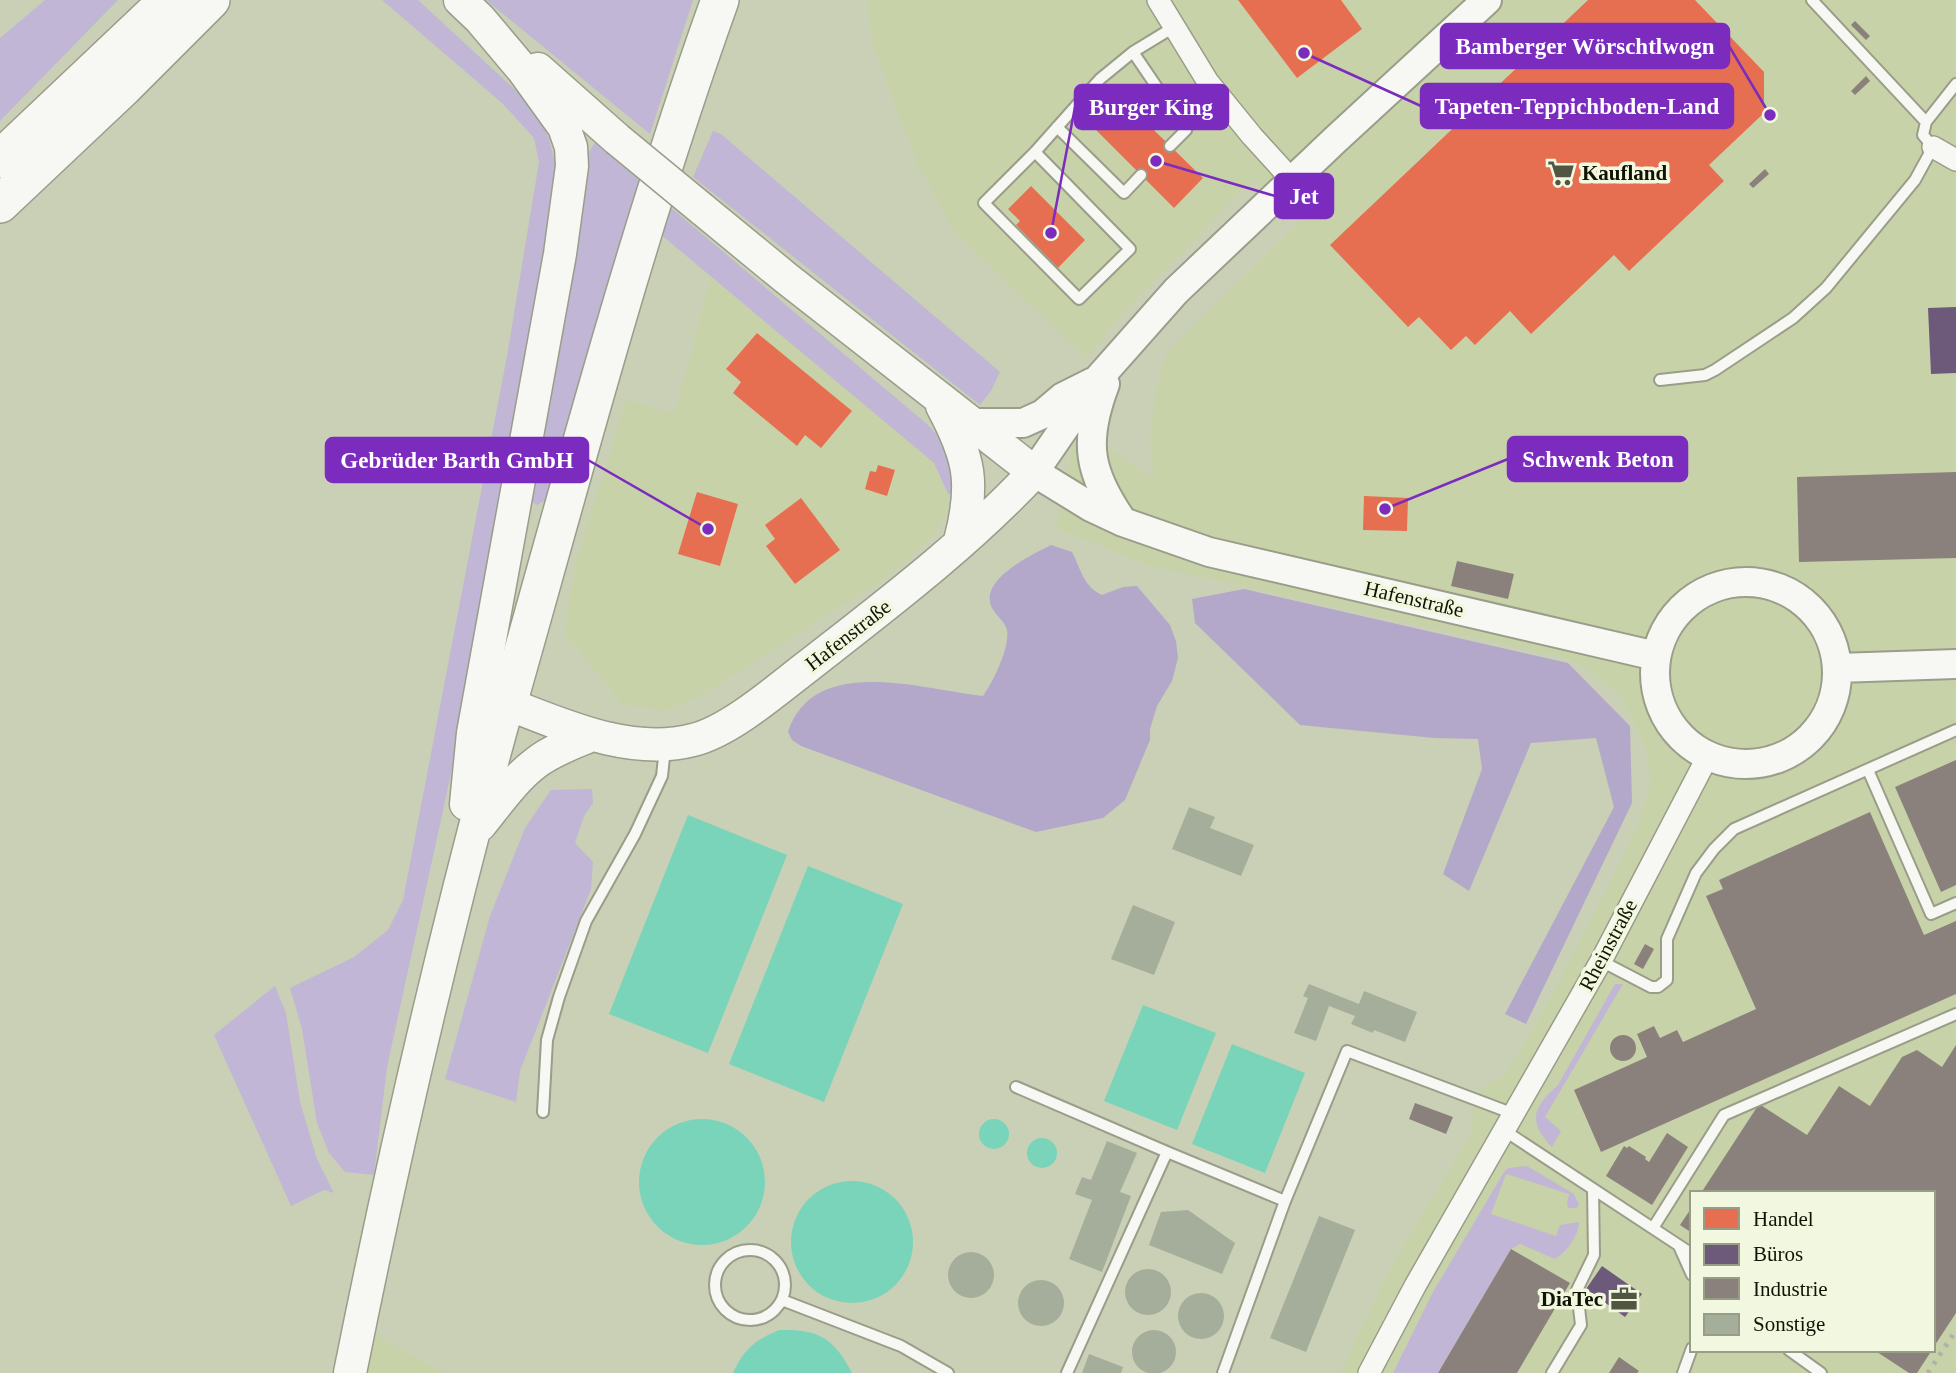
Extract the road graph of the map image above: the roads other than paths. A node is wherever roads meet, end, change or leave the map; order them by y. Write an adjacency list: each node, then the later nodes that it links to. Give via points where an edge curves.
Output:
1 (167, 0): 16 (highway)
2 (211, 0): 20 (highway)
3 (720, 0): 31 (highway, via 648,216)
4 (1158, 0): 8 (street)
5 (1488, 0): 19 (street)
6 (1812, 0): 11 (lane)
7 (466, 6): 23 (main road, bridge, via 617,139); 37 (main road, via 523,70 564,127 572,166 473,733 467,783)
8 (1174, 27): 9 (lane); 19 (street, via 1208,82)
9 (1133, 52): 12 (lane, via 1100,79); 13 (lane, via 1186,130)
10 (1956, 85): 11 (lane)
11 (1926, 122): 14 (lane, via 1923,135)
12 (1057, 127): 15 (lane); 18 (lane, via 1124,193)
13 (1170, 146)
14 (1933, 147): 17 (street); 22 (lane, via 1915,180 1826,288 1793,318 1715,370)
15 (1035, 152): 15 (lane, via 1130,249 1079,299 984,203)
16 (0, 159)
17 (1956, 160)
18 (1141, 175)
19 (1292, 180): 21 (street, via 1176,291)
20 (0, 204)
21 (1106, 370): 24 (street, via 1023,423); 25 (street); 26 (street, via 1090,437 1094,471)
22 (1660, 380)
23 (938, 398): 24 (main road); 27 (main road, via 964,452 969,475 968,511)
24 (970, 423): 25 (main road)
25 (1034, 472): 26 (street, Hafenstraße); 27 (main road, Hafenstraße)
26 (1123, 522): 28 (street, Hafenstraße, via 1209,552)
27 (960, 541): 34 (main road, Hafenstraße, via 761,702 711,734)
28 (1656, 656): 30 (street, via 1680,609 1701,593 1726,583 1752,581 1778,587 1802,600 1820,618 1833,642); 35 (street, via 1655,680 1665,714 1687,743)
29 (1956, 664): 30 (street)
30 (1838, 668): 35 (street, via 1835,694 1825,719 1808,740 1786,755 1760,763)
31 (509, 704): 33 (main road, Hafenstraße); 37 (main road)
32 (1956, 730): 36 (lane)
33 (592, 734): 34 (main road, Hafenstraße); 37 (main road, via 556,750 514,782)
34 (666, 744): 42 (lane, via 662,776 586,921 559,997 547,1040)
35 (1708, 756): 39 (street, Rheinstraße)
36 (1868, 770): 38 (lane, via 1931,914); 39 (lane, via 1734,829 1714,849 1696,873 1667,939 1667,980 1658,987)
37 (469, 848): 54 (main road, via 397,1152)
38 (1956, 903)
39 (1601, 961): 43 (street, Rheinstraße)
40 (1956, 1014): 47 (lane, via 1724,1115)
41 (1016, 1087): 44 (lane)
42 (543, 1112)
43 (1509, 1122): 45 (lane); 46 (lane, via 1347,1051); 58 (street, Rheinstraße)
44 (1167, 1152): 46 (lane); 56 (lane)
45 (1593, 1189): 47 (lane); 59 (lane, via 1594,1255 1577,1290 1581,1325)
46 (1285, 1201): 57 (lane)
47 (1653, 1228): 48 (lane)
48 (1679, 1246): 49 (lane); 50 (lane)
49 (1690, 1253)
50 (1690, 1271)
51 (782, 1300): 51 (lane, via 757,1320 735,1318 715,1293 717,1271 742,1251 764,1253 780,1268 785,1289); 55 (lane, via 901,1346)
52 (1691, 1352): 60 (lane)
53 (1792, 1352): 61 (lane)
54 (351, 1373)
55 (948, 1373)
56 (1067, 1373)
57 (1223, 1373)
58 (1369, 1373)
59 (1552, 1373)
60 (1683, 1373)
61 (1821, 1373)

